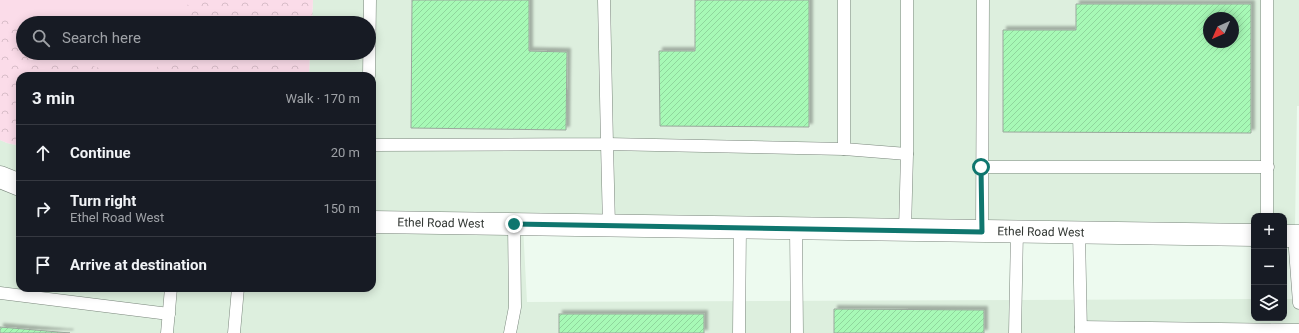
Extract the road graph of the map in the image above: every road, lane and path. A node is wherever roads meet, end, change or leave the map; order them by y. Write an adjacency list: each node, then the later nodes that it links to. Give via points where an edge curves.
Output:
1 (370, 0): 7 (lane)
2 (604, 0): 10 (lane)
3 (844, 0): 12 (lane)
4 (907, 0): 13 (lane)
5 (983, 0): 14 (lane)
6 (1267, 0): 15 (lane)
7 (370, 16)
8 (369, 60): 9 (lane)
9 (369, 72)
10 (607, 144): 11 (lane); 12 (lane); 21 (lane)
11 (376, 145)
12 (844, 149): 13 (lane)
13 (907, 154): 24 (lane)
14 (981, 167): 15 (lane); 25 (lane)
15 (1268, 167): 18 (lane)
16 (0, 177): 17 (street)
17 (16, 183)
18 (1267, 213)
19 (376, 222): 20 (street, Ethel Road West)
20 (514, 224): 21 (street, Ethel Road West); 39 (lane, via 515,307)
21 (609, 226): 22 (street, Ethel Road West)
22 (740, 228): 23 (street, Ethel Road West); 40 (lane)
23 (796, 229): 24 (street, Ethel Road West); 41 (lane)
24 (905, 230): 25 (street, Ethel Road West)
25 (982, 232): 26 (street, Ethel Road West)
26 (1017, 232): 27 (street, Ethel Road West); 42 (lane)
27 (1079, 233): 28 (street, Ethel Road West); 35 (lane)
28 (1251, 235)
29 (1292, 236): 33 (lane)
30 (171, 292): 34 (lane)
31 (238, 292): 38 (lane)
32 (0, 293): 34 (lane)
33 (1299, 303)
34 (169, 314): 37 (lane)
35 (1081, 330): 36 (lane)
36 (1299, 330)
37 (167, 333)
38 (234, 333)
39 (510, 333)
40 (739, 333)
41 (797, 333)
42 (1015, 333)

